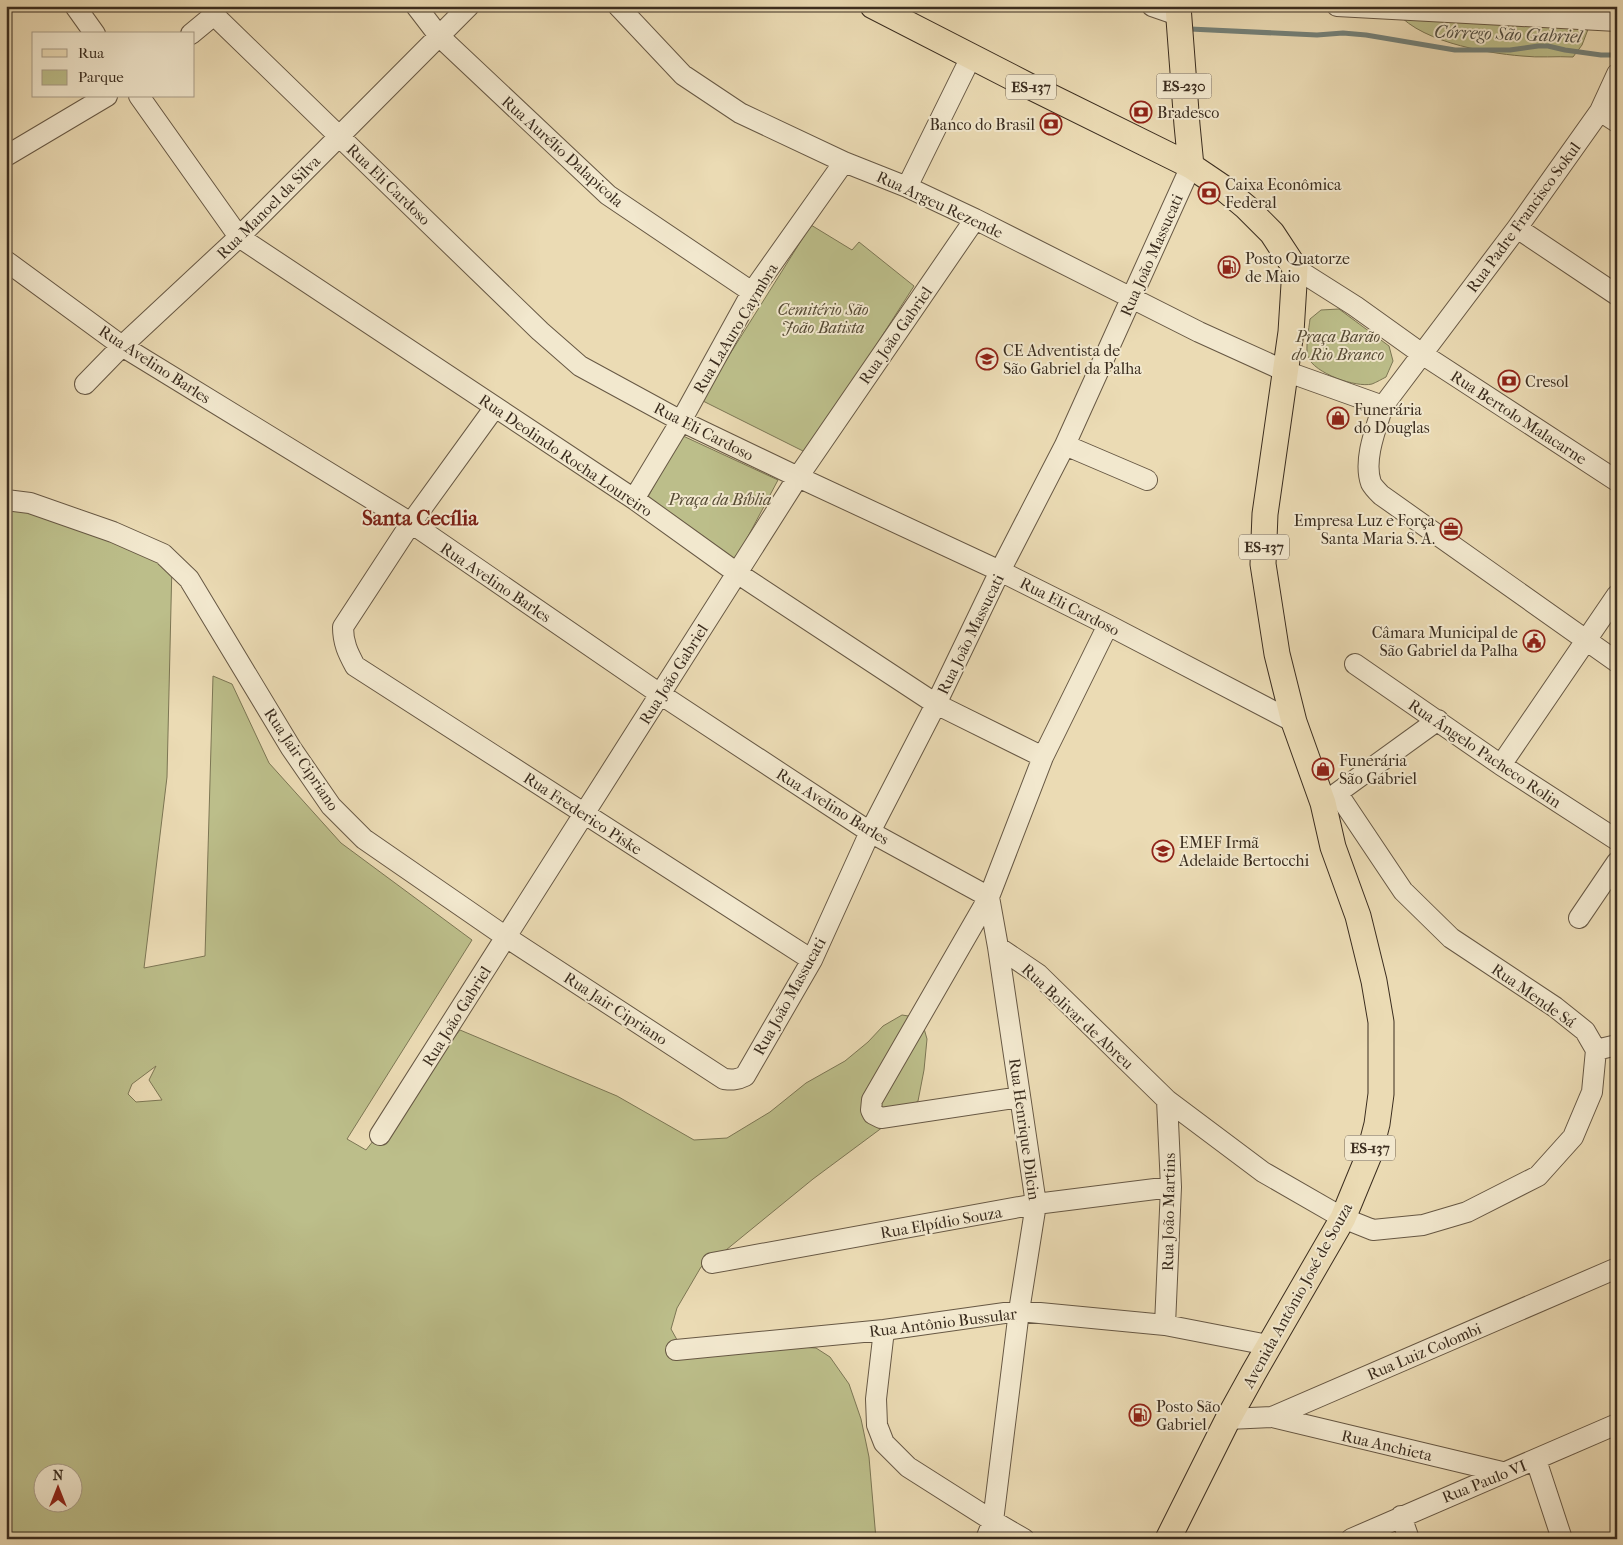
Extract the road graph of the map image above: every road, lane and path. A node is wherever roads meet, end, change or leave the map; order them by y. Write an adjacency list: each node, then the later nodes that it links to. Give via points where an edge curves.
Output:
1 (75, 6): 12 (street)
2 (416, 6): 14 (street, Rua Aurélio Dalapicola)
3 (469, 6): 14 (street, Rua Manoel da Silva)
4 (618, 6): 23 (street, Rua Argeu Rezende, via 683,75 740,113)
5 (873, 6): 15 (main road, ES-137)
6 (1152, 6): 9 (street)
7 (1337, 6): 8 (street)
8 (1347, 7): 11 (street)
9 (1178, 10): 24 (main road, ES-230)
10 (212, 11): 13 (street); 21 (street, Rua Eli Cardoso)
11 (1617, 21)
12 (94, 32)
13 (193, 32)
14 (440, 36): 21 (street, Rua Manoel da Silva); 31 (street, Rua Aurélio Dalapicola, via 608,195)
15 (971, 57): 24 (main road, ES-137); 25 (street)
16 (1617, 74): 19 (street, Rua Padre Francisco Sokul)
17 (104, 98): 22 (street)
18 (140, 98): 28 (street, Rua Deolindo Rocha Loureiro)
19 (1600, 110): 20 (street); 27 (street, Rua Padre Francisco Sokul)
20 (1617, 122)
21 (340, 136): 28 (street, Rua Manoel da Silva); 40 (street, Rua Eli Cardoso, via 580,366)
22 (6, 156)
23 (844, 162): 25 (street, Rua Argeu Rezende); 31 (street, Rua LaAuro Caymbra)
24 (1191, 166): 30 (main road, ES-137, via 1246,207 1272,233); 33 (street, Rua João Massucati)
25 (907, 187): 26 (street, Rua Argeu Rezende)
26 (975, 219): 33 (street, Rua Argeu Rezende); 42 (street, Rua João Gabriel)
27 (1517, 228): 32 (street); 35 (street, Rua Padre Francisco Sokul)
28 (239, 237): 34 (street, Rua Manoel da Silva); 39 (street, Rua Deolindo Rocha Loureiro)
29 (6, 261): 34 (street, Rua Avelino Barles)
30 (1295, 268): 35 (street); 36 (main road, ES-137)
31 (752, 292): 40 (street, Rua LaAuro Caymbra)
32 (1617, 295)
33 (1132, 298): 36 (street, Rua Argeu Rezende); 41 (street, Rua João Massucati)
34 (122, 346): 37 (street, Rua Manoel da Silva); 47 (street, Rua Avelino Barles)
35 (1422, 354): 38 (street); 44 (street, Rua Bertolo Malacarne)
36 (1285, 371): 38 (street); 58 (main road, ES-137, via 1265,514 1263,564 1277,654)
37 (85, 384)
38 (1383, 406): 52 (street, via 1372,444 1369,471 1372,484 1381,495)
39 (495, 407): 45 (street, Rua Deolindo Rocha Loureiro); 47 (street)
40 (681, 421): 42 (street, Rua Eli Cardoso); 45 (street, Rua LaAuro Caymbra)
41 (1065, 445): 43 (street); 48 (street, Rua João Massucati)
42 (798, 477): 48 (street, Rua Eli Cardoso); 49 (street, Rua João Gabriel)
43 (1147, 480)
44 (1617, 481)
45 (634, 499): 49 (street, Rua Deolindo Rocha Loureiro)
46 (6, 500): 68 (street, Rua Jair Cipriano, via 30,503 163,554 189,579 291,748 331,806 364,839)
47 (411, 523): 55 (street, Rua Avelino Barles); 62 (street, Rua Frederico Piske, via 344,627 346,649 355,666)
48 (1000, 571): 51 (street, Rua Eli Cardoso); 56 (street, Rua João Massucati)
49 (737, 573): 55 (street, Rua João Gabriel); 56 (street, Rua Deolindo Rocha Loureiro)
50 (1617, 596): 52 (street)
51 (1108, 625): 58 (street, Rua Eli Cardoso); 59 (street)
52 (1586, 641): 53 (street); 60 (street)
53 (1617, 662)
54 (1355, 664): 57 (street, Rua Ângelo Pacheco Rolin)
55 (660, 694): 62 (street, Rua João Gabriel); 63 (street, Rua Avelino Barles)
56 (936, 704): 59 (street, Rua Deolindo Rocha Loureiro); 63 (street, Rua João Massucati)
57 (1438, 720): 60 (street, Rua Ângelo Pacheco Rolin); 61 (street)
58 (1294, 722): 61 (main road, Avenida Antônio José de Souza / ES-137)
59 (1043, 757): 66 (street)
60 (1501, 765): 64 (street, Rua Ângelo Pacheco Rolin)
61 (1330, 799): 72 (street, Rua Mende Sá, via 1404,892 1451,938 1555,1007 1585,1031); 79 (main road, Avenida Antônio José de Souza / ES-137, via 1333,847 1358,916 1381,1022 1381,1094 1376,1124 1369,1154)
62 (584, 813): 68 (street, Rua João Gabriel); 70 (street, Rua Frederico Piske)
63 (870, 832): 66 (street, Rua Avelino Barles); 70 (street, Rua João Massucati)
64 (1617, 840)
65 (1617, 862): 67 (street)
66 (989, 896): 69 (street); 74 (street, via 872,1100 870,1110 881,1118)
67 (1579, 918)
68 (506, 937): 73 (street, Rua Jair Cipriano); 76 (street, Rua João Gabriel)
69 (998, 947): 74 (street, Rua Henrique Dilcin); 75 (street, Rua Bolivar de Abreu, via 1038,974)
70 (812, 960): 73 (street, Rua João Massucati, via 745,1076)
71 (1617, 1045): 72 (street)
72 (1596, 1050): 79 (street, via 1592,1092 1573,1138 1538,1176 1467,1212 1423,1225 1373,1230)
73 (724, 1079)
74 (1020, 1097): 78 (street, Rua Henrique Dilcin)
75 (1167, 1100): 77 (street, Rua João Martins); 79 (street, Rua Bolivar de Abreu, via 1263,1172)
76 (380, 1135)
77 (1171, 1187): 78 (street, Rua Elpídio Souza); 83 (street, Rua João Martins)
78 (1036, 1204): 80 (street, Rua Elpídio Souza); 82 (street, Rua Henrique Dilcin)
79 (1343, 1218): 85 (main road, Avenida Antônio José de Souza / ES-137)
80 (712, 1263)
81 (1617, 1268): 87 (street, Rua Luiz Colombi)
82 (1019, 1310): 83 (street, Rua Antônio Bussular); 84 (street, Rua Antônio Bussular); 93 (street, Rua Henrique Dilcin)
83 (1165, 1325): 85 (street, Rua Antônio Bussular)
84 (884, 1330): 86 (street, Rua Antônio Bussular); 93 (street, via 876,1399 877,1425 884,1443 908,1467)
85 (1268, 1346): 88 (main road, Avenida Antônio José de Souza / ES-137)
86 (676, 1350)
87 (1272, 1417): 88 (street, Rua Luiz Colombi); 91 (street, Rua Anchieta)
88 (1228, 1419): 95 (main road, Avenida Antônio José de Souza / ES-137)
89 (1617, 1424): 90 (street, Rua Paulo VI)
90 (1536, 1460): 91 (street, Rua Paulo VI); 98 (street)
91 (1502, 1472): 92 (street, Rua Paulo VI)
92 (1401, 1516): 96 (street, Rua Paulo VI); 97 (street)
93 (990, 1530): 94 (street)
94 (1024, 1539)
95 (1168, 1539)
96 (1351, 1539)
97 (1409, 1539)
98 (1562, 1539)

